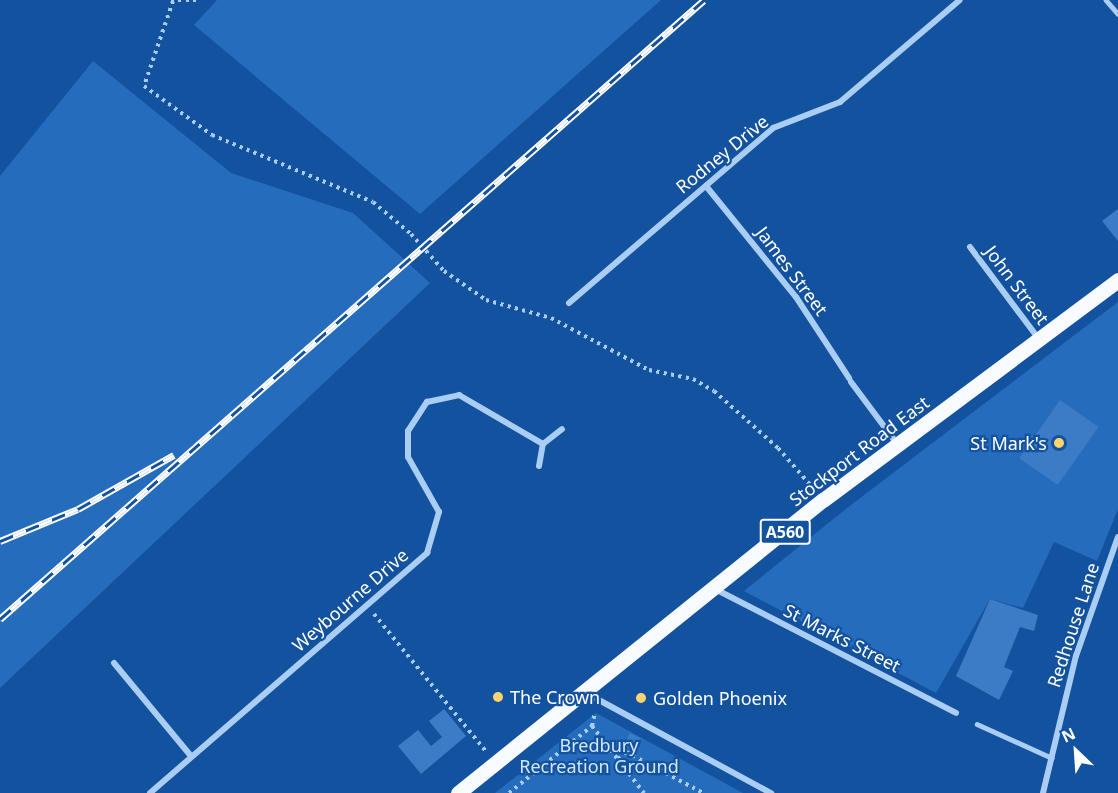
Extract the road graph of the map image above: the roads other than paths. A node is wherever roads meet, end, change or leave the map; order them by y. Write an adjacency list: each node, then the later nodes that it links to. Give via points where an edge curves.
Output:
1 (960, 0): 4 (street, Rodney Drive, via 840,102 773,128)
2 (1106, 0): 3 (lane)
3 (1118, 14)
4 (706, 186): 7 (street, Rodney Drive); 11 (street, James Street, via 796,297)
5 (970, 248): 8 (street, John Street)
6 (1118, 280): 8 (main road, Stockport Road East / A560)
7 (569, 303)
8 (1039, 340): 11 (main road, Stockport Road East / A560)
9 (562, 429): 10 (street)
10 (543, 444): 12 (street); 19 (street, Weybourne Drive, via 459,394 426,402 408,431 408,457 439,512 427,553)
11 (898, 445): 14 (main road, Stockport Road East / A560, via 823,500)
12 (539, 466)
13 (1118, 537): 20 (street, Redhouse Lane, via 1076,656)
14 (715, 589): 16 (main road, Stockport Road East / A560); 17 (street, St Marks Street)
15 (114, 663): 19 (street)
16 (583, 692): 22 (main road, Stockport Road East / A560); 23 (street)
17 (956, 713)
18 (977, 724): 20 (lane)
19 (191, 756): 21 (street, Weybourne Drive)
20 (1052, 758): 24 (street, Redhouse Lane)
21 (150, 793)
22 (459, 793)
23 (771, 793)
24 (1043, 793)

